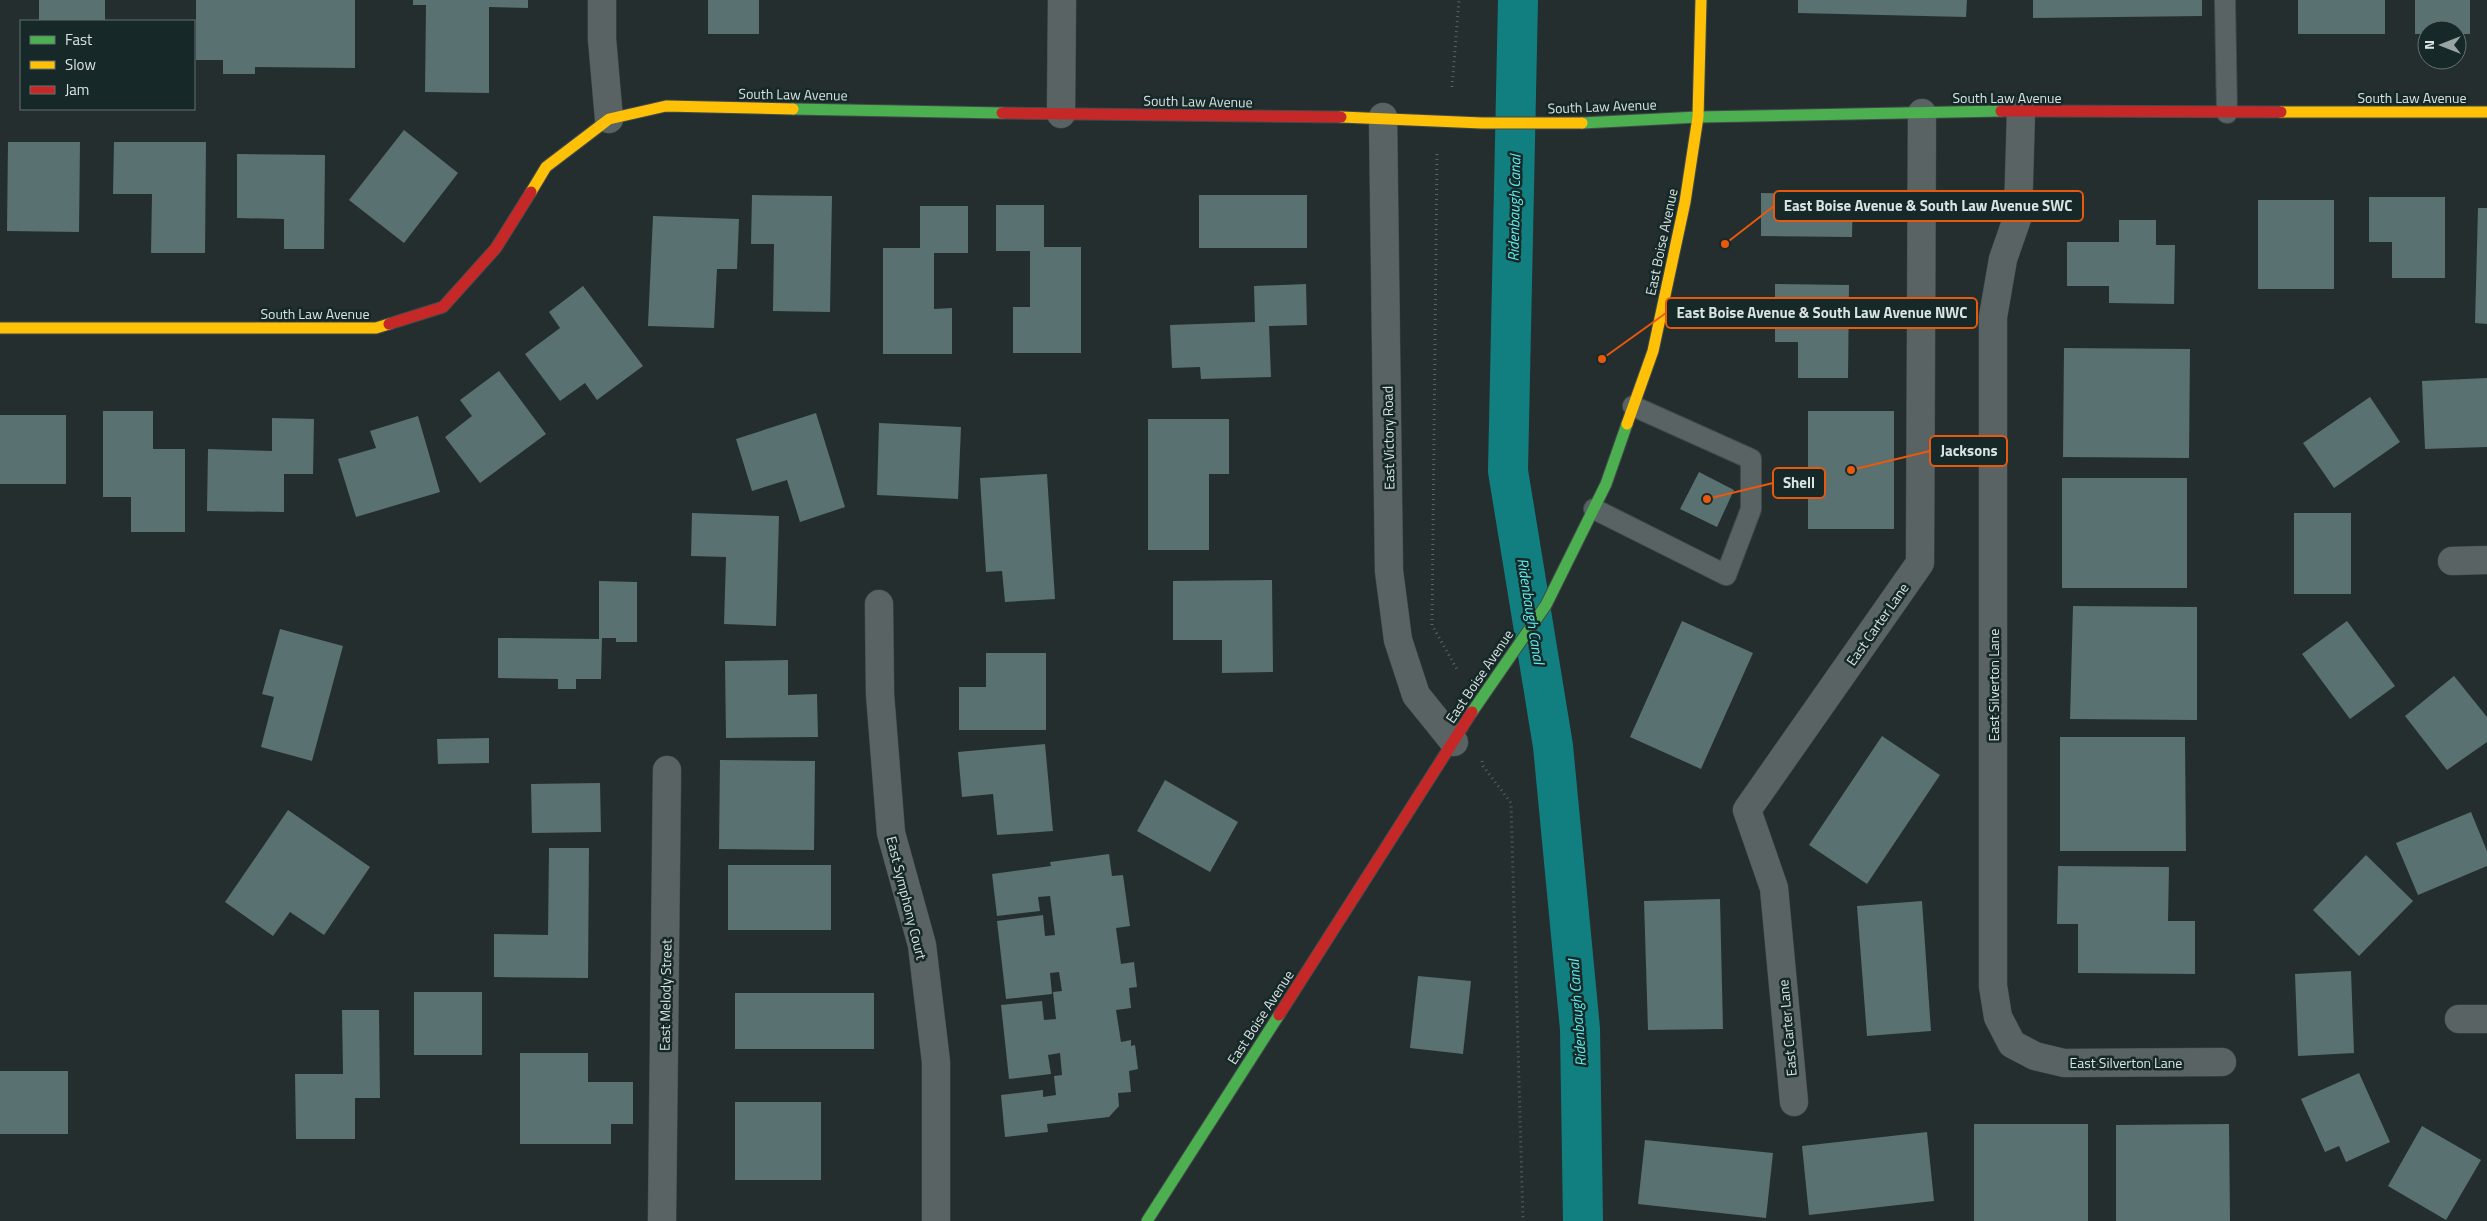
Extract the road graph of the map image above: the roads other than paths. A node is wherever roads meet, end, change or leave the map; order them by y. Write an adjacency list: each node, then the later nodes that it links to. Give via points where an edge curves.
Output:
1 (602, 0): 12 (street)
2 (1062, 0): 9 (street)
3 (1701, 0): 11 (street, East Boise Avenue)
4 (2225, 0): 8 (lane)
5 (2021, 111): 7 (street, South Law Avenue); 8 (street, South Law Avenue); 23 (street, East Silverton Lane, via 2018,216 2003,259 1993,317 1993,986 1998,1017 2012,1044 2035,1056 2064,1063)
6 (2487, 112): 8 (street, South Law Avenue)
7 (1922, 113): 11 (street, South Law Avenue); 24 (street, East Carter Lane, via 1920,563 1747,810 1774,888)
8 (2228, 113)
9 (1061, 114): 10 (street, South Law Avenue); 12 (street, South Law Avenue, via 666,106)
10 (1382, 117): 11 (street, South Law Avenue, via 1556,124); 19 (street, East Victory Road, via 1390,571 1398,640 1416,695)
11 (1698, 117): 14 (street, East Boise Avenue, via 1685,202 1655,342)
12 (609, 119): 13 (street, South Law Avenue, via 546,167 496,248 443,307 376,328)
13 (0, 328)
14 (1633, 406): 15 (street, East Boise Avenue); 15 (lane, via 1751,459 1751,509 1726,575)
15 (1594, 509): 19 (street, East Boise Avenue, via 1546,605)
16 (2487, 560): 17 (street)
17 (2452, 561)
18 (879, 604): 26 (street, East Symphony Court, via 880,694 891,833 922,945 936,1062)
19 (1454, 742): 27 (street, East Boise Avenue)
20 (667, 770): 25 (street, East Melody Street)
21 (2459, 1019): 22 (street)
22 (2487, 1019)
23 (2222, 1062)
24 (1794, 1102)
25 (662, 1221)
26 (936, 1221)
27 (1148, 1221)

